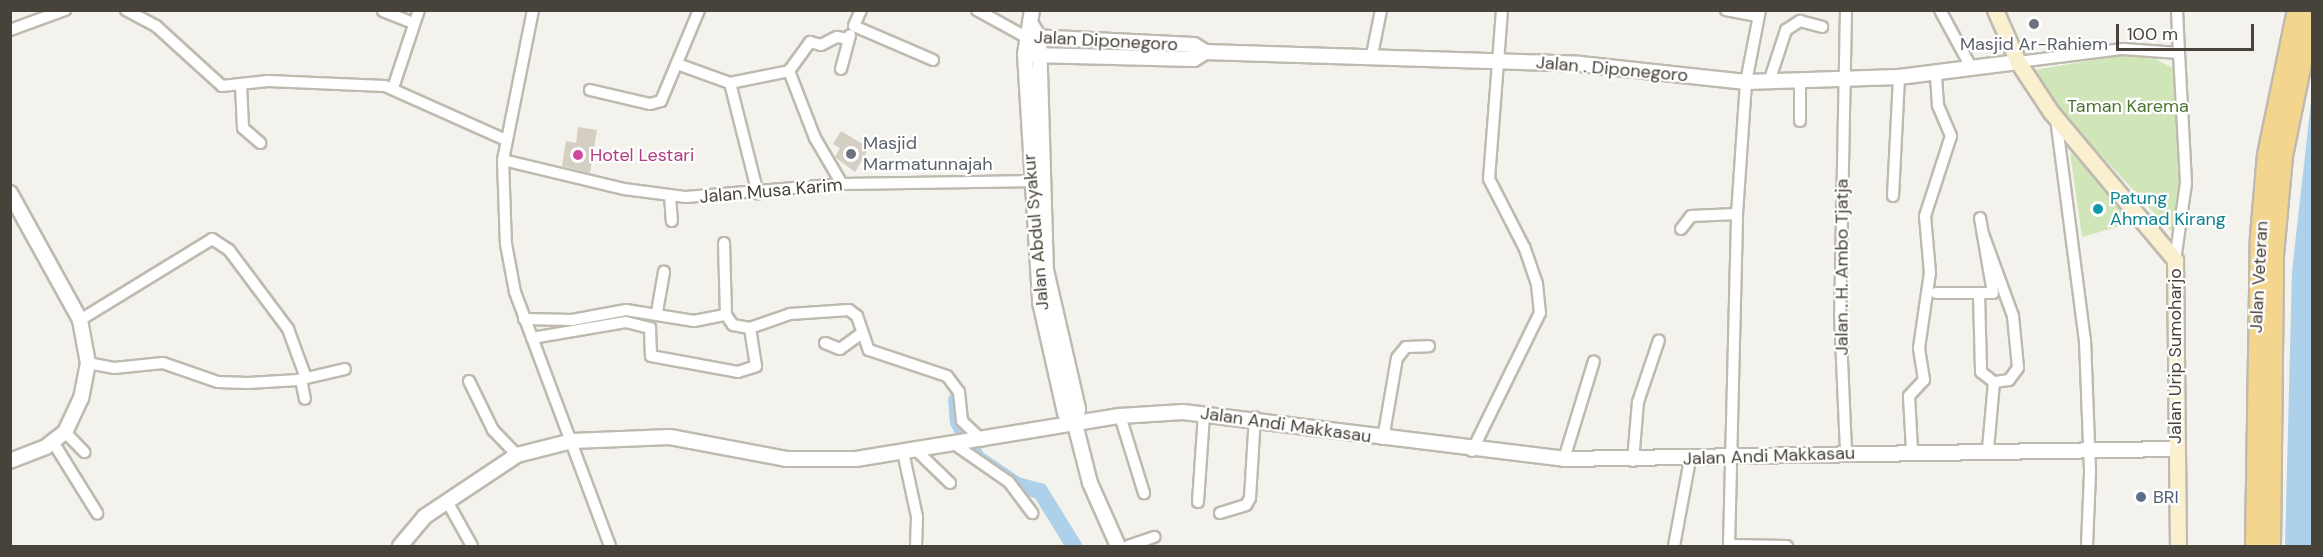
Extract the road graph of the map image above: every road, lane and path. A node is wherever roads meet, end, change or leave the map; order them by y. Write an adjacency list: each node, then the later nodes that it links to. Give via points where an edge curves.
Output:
1 (65, 10): 23 (street)
2 (126, 10): 44 (street, via 156,26 219,84)
3 (419, 10): 19 (street)
4 (533, 10): 49 (street)
5 (699, 10): 33 (street)
6 (861, 10): 20 (street)
7 (976, 10): 21 (street, Jalan Diponegoro)
8 (1381, 10): 29 (street)
9 (1502, 10): 31 (street)
10 (1726, 10): 17 (street)
11 (1846, 10): 40 (street, Jalan . H. Ambo Tjatja)
12 (1940, 10): 35 (street)
13 (1995, 10): 32 (main road, Jalan Urip Sumoharjo)
14 (2177, 10): 26 (street)
15 (2297, 10): 126 (highway, Jalan Veteran, via 2264,190)
16 (382, 11): 19 (street)
17 (1759, 13): 41 (street)
18 (2313, 13): 127 (highway, Jalan Veteran, via 2283,156 2274,255)
19 (413, 23): 45 (street)
20 (854, 26): 24 (street); 30 (street)
21 (1032, 27): 25 (street, Jalan Diponegoro, via 1194,45); 27 (street, Jalan Abdul Syakur); 28 (street, Jalan Abdul Syakur)
22 (1822, 27): 42 (street, via 1800,21 1786,30)
23 (10, 30)
24 (848, 39): 34 (street); 36 (street, via 821,45 810,42)
25 (1205, 52): 28 (street, via 1194,59); 29 (street, Jalan . Diponegoro)
26 (2179, 53): 32 (street, via 2123,49); 63 (street, via 2186,183)
27 (1025, 54): 28 (street); 52 (street, Jalan Abdul Syakur)
28 (1040, 55): 52 (street, Jalan Abdul Syakur)
29 (1372, 55): 31 (street, Jalan . Diponegoro)
30 (933, 60)
31 (1495, 60): 41 (street, Jalan . Diponegoro); 97 (street, via 1491,189 1524,248 1537,284 1540,313)
32 (2018, 62): 35 (street, Jalan . Diponegoro); 47 (main road, Jalan Urip Sumoharjo)
33 (680, 65): 43 (street); 46 (street, via 657,104)
34 (842, 69)
35 (1972, 69): 37 (street, Jalan . Diponegoro)
36 (789, 71): 43 (street); 53 (street, via 815,138)
37 (1936, 73): 38 (street, Jalan . Diponegoro); 95 (street, via 1938,105 1951,136 1925,216 1930,273 1919,348 1924,380 1909,396)
38 (1899, 77): 40 (street, Jalan . Diponegoro); 57 (street)
39 (1800, 80): 40 (street, Jalan . Diponegoro); 42 (street, Jalan . Diponegoro); 48 (street)
40 (1842, 80): 100 (street, Jalan . H. Ambo Tjatja, via 1840,314)
41 (1746, 82): 42 (street, Jalan . Diponegoro); 58 (street)
42 (1768, 82)
43 (730, 83): 55 (street)
44 (241, 85): 45 (street, via 308,82); 50 (street, via 243,128)
45 (393, 88): 49 (street)
46 (590, 90)
47 (2056, 118): 63 (main road, Jalan Urip Sumoharjo); 96 (street, via 2085,340)
48 (1800, 121)
49 (506, 140): 51 (street)
50 (260, 143)
51 (503, 160): 56 (street, Jalan Musa Karim); 71 (street, via 506,244)
52 (1036, 181): 53 (street, Jalan Musa Karim); 87 (street, Jalan Abdul Syakur, via 1046,270 1078,409)
53 (842, 184): 55 (street, Jalan Musa Karim)
54 (10, 193): 70 (street)
55 (758, 194): 56 (street, Jalan Musa Karim)
56 (670, 195): 60 (street)
57 (1893, 196)
58 (1737, 214): 61 (street, via 1691,216); 103 (street)
59 (1980, 218): 65 (street)
60 (672, 221)
61 (1681, 229)
62 (724, 243): 68 (street)
63 (2175, 260): 94 (main road, Jalan Urip Sumoharjo)
64 (664, 272): 69 (street)
65 (1998, 291): 67 (street); 82 (street, via 2013,316 2018,368 2009,380)
66 (1936, 293): 67 (street)
67 (1979, 294): 82 (street, via 1981,372)
68 (726, 315): 69 (street, via 694,321); 72 (street, via 733,325)
69 (651, 318): 71 (street); 71 (street); 72 (street, via 651,356 738,372 756,366)
70 (80, 320): 78 (street); 80 (street, via 212,239 229,250 288,329)
71 (528, 328): 90 (street)
72 (750, 328): 73 (street, via 790,314 849,310 858,316)
73 (858, 334): 75 (street, via 840,349); 92 (street, via 872,352 947,376 959,392)
74 (1659, 340): 106 (street, via 1638,402)
75 (825, 343)
76 (1429, 346): 89 (street, via 1406,347 1397,358)
77 (1594, 361): 102 (street)
78 (88, 363): 80 (street, via 114,369 163,363 218,382); 88 (street, via 81,398)
79 (345, 369): 80 (street)
80 (304, 379): 83 (street)
81 (469, 381): 101 (street, via 493,430)
82 (1994, 382): 93 (street)
83 (305, 399)
84 (1204, 413): 85 (street, Jalan Andi Makkasau); 86 (street, Jalan Andi Makkasau); 109 (street)
85 (1120, 416): 87 (street, Jalan Andi Makkasau); 108 (street)
86 (1255, 417): 89 (street, Jalan Andi Makkasau); 113 (street, via 1250,498 1246,505)
87 (1075, 424): 92 (street, Jalan Andi Makkasau); 119 (street, Jalan Abdul Syakur, via 1090,483)
88 (65, 432): 91 (street); 98 (street)
89 (1383, 439): 97 (street, Jalan Andi Makkasau)
90 (572, 441): 99 (street, Jalan Andi Makkasau, via 670,437 786,459); 101 (street, Jalan Andi Makkasau); 117 (street)
91 (53, 442): 105 (street); 111 (street)
92 (970, 444): 99 (street, Jalan Andi Makkasau); 112 (street, via 1009,482)
93 (1988, 449): 95 (street, Jalan Andi Makkasau); 96 (street, Jalan Andi Makkasau)
94 (2175, 449): 96 (street, Jalan Andi Makkasau); 125 (main road, Jalan Urip Sumoharjo)
95 (1912, 450): 100 (street, Jalan Andi Makkasau)
96 (2090, 450): 124 (street)
97 (1472, 451): 102 (street, Jalan Andi Makkasau)
98 (84, 452)
99 (910, 452): 107 (street); 118 (street)
100 (1846, 453): 103 (street, Jalan Andi Makkasau)
101 (517, 455): 110 (street, Jalan Andi Makkasau)
102 (1564, 459): 106 (street, Jalan Andi Makkasau)
103 (1731, 459): 104 (street, Jalan Andi Makkasau); 122 (street)
104 (1690, 460): 106 (street, Jalan Andi Makkasau); 121 (street)
105 (10, 461)
106 (1633, 461)
107 (950, 483)
108 (1144, 493)
109 (1198, 502)
110 (448, 503): 115 (street, Jalan Andi Makkasau, via 424,517); 116 (street)
111 (97, 513)
112 (1032, 513)
113 (1220, 513)
114 (1154, 537): 120 (street)
115 (400, 546)
116 (472, 546)
117 (610, 546)
118 (916, 546)
119 (1118, 546)
120 (1128, 546)
121 (1674, 546)
122 (1729, 546): 123 (street)
123 (1786, 546)
124 (2087, 546)
125 (2178, 546)
126 (2255, 546)
127 (2271, 546)

